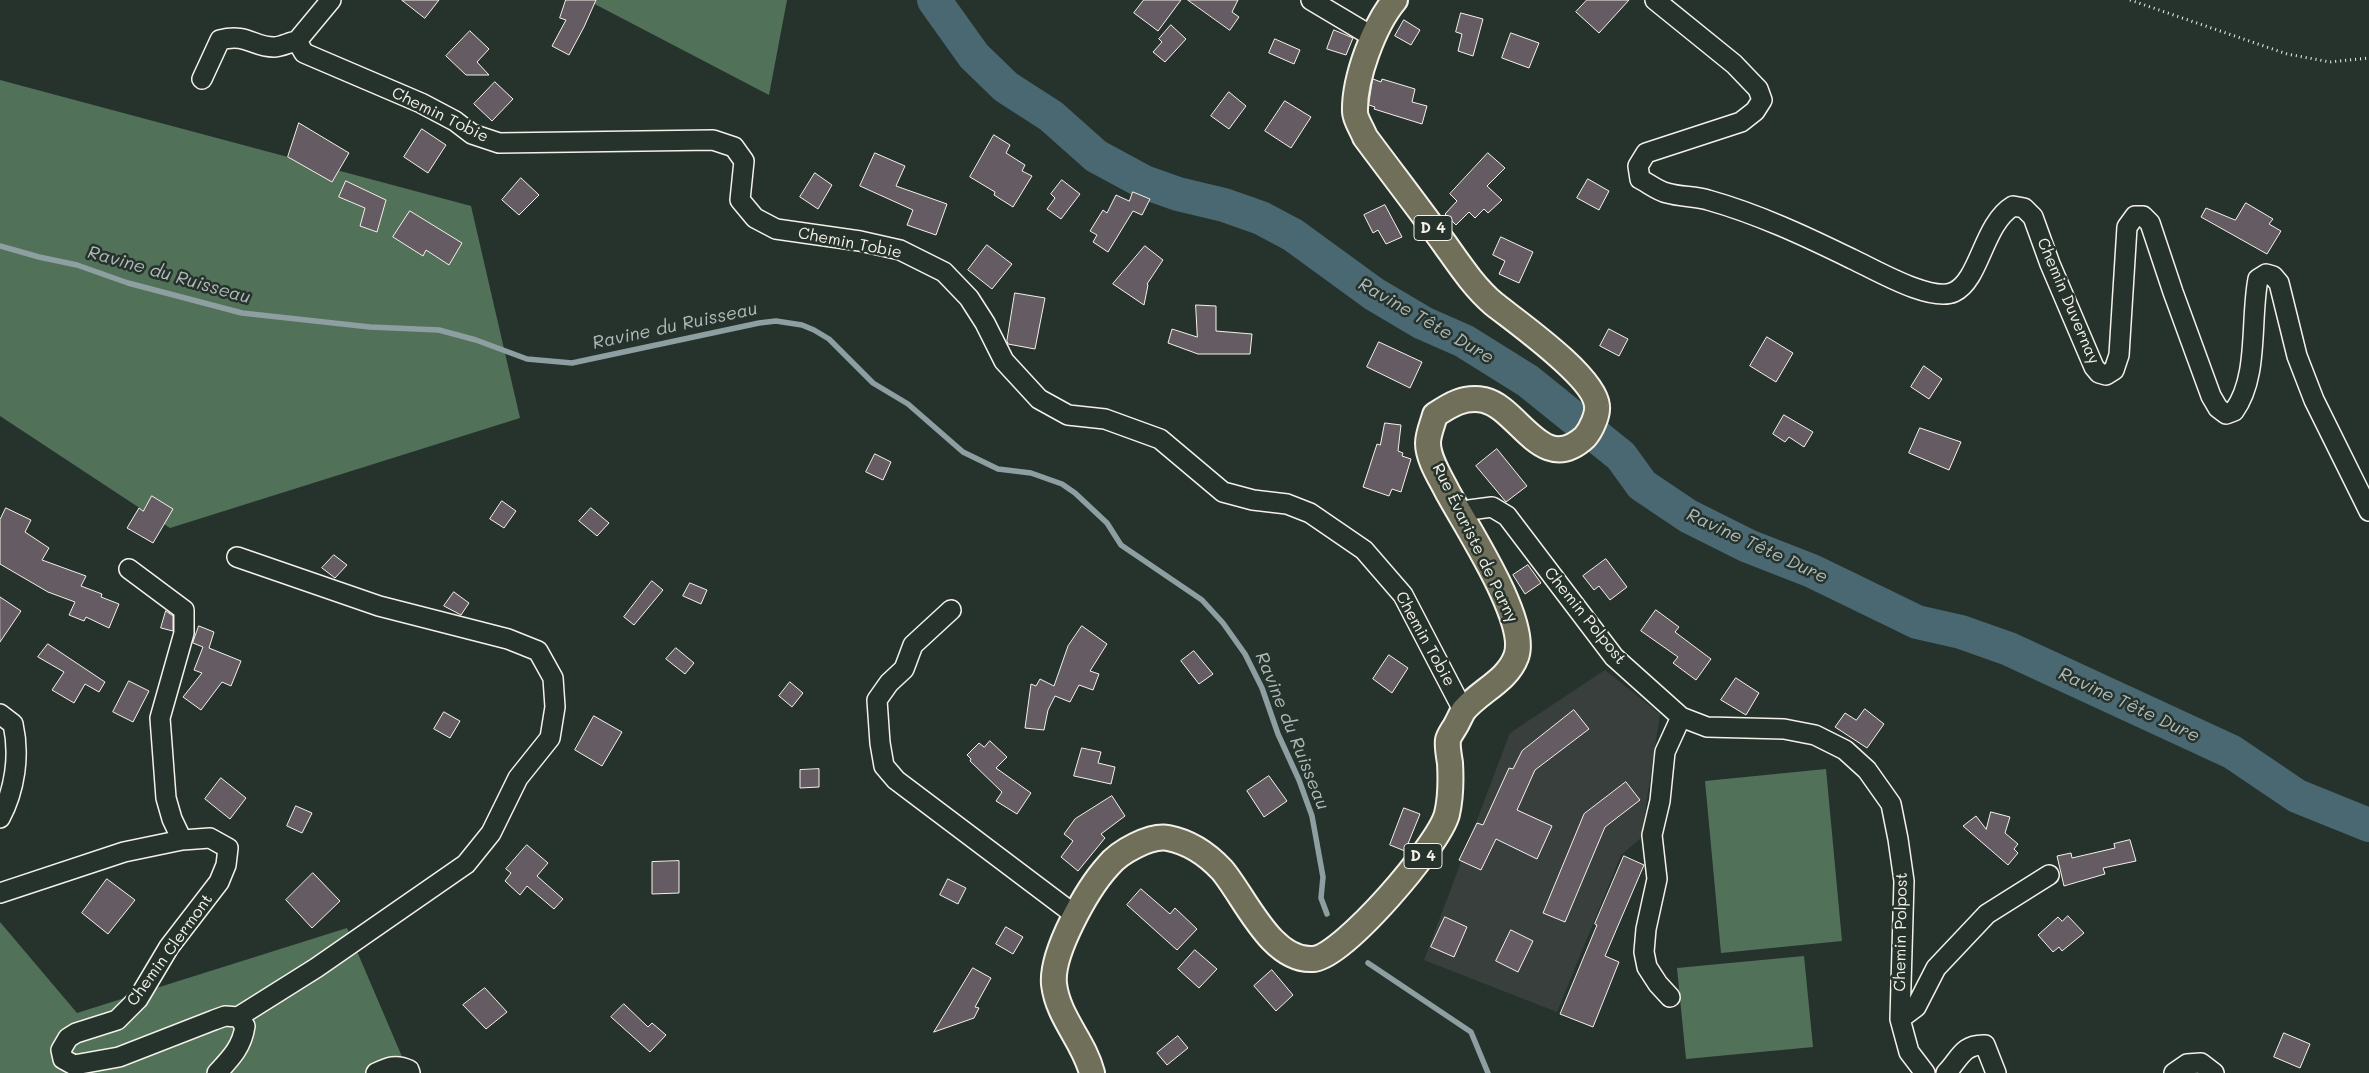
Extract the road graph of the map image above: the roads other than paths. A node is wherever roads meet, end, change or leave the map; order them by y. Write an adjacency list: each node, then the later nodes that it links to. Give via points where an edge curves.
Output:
1 (331, 0): 6 (street)
2 (1311, 0): 5 (street)
3 (1395, 0): 5 (main road, Rue Évariste de Parny / D 4)
4 (1655, 0): 8 (street, Chemin Duvernay, via 1734,64 1758,89 1762,100 1755,111 1741,122 1646,153 1638,166 1640,179 1665,193 1707,200 1793,230 1901,282 1944,296 1956,291 1967,280 1996,221 2004,212 2013,206 2024,208 2033,217 2094,367 2106,375 2114,370 2118,355 2127,227 2135,216 2143,216 2150,223 2211,396 2226,414 2234,412 2248,383 2258,279 2266,274 2280,283 2297,356 2310,392)
5 (1373, 37): 9 (main road, Rue Évariste de Parny / D 4, via 1358,83 1355,113 1365,136 1487,298 1578,372 1598,406 1588,434 1565,448 1548,448 1530,438 1504,411 1484,400 1456,401 1435,415 1428,443 1437,470)
6 (297, 40): 7 (street, via 274,47 243,38 220,40); 13 (street, Chemin Tobie, via 304,53 421,103 472,134 499,143 713,140 734,147 744,161 740,200 755,218 776,229 900,250 944,272 969,298 1004,361 1039,399 1068,415 1105,419 1160,439 1223,492 1287,504 1310,513 1364,550 1403,595)
7 (202, 79)
8 (2369, 511)
9 (1459, 513): 13 (main road, Rue Évariste de Parny / D 4, via 1508,602 1518,630 1517,656 1503,677); 15 (street, Chemin Polpost, via 1492,507 1507,516 1614,657)
10 (236, 557): 24 (street, via 379,606 508,639 538,650 553,678 556,707 550,738 518,778 491,833 466,864 316,968)
11 (129, 569): 17 (street, via 184,610 184,633 160,718 166,798)
12 (951, 610): 22 (street, via 914,645 904,669 877,700 884,766 896,780)
13 (1464, 710): 22 (main road, Rue Évariste de Parny / D 4, via 1448,740 1451,788 1442,826 1428,851 1402,882 1332,951 1314,959 1294,956 1274,942 1222,870 1199,850 1167,837 1139,843 1109,864)
14 (0, 714): 16 (street, via 13,724 18,744 13,781)
15 (1681, 717): 23 (street, via 1665,752 1660,802 1652,835 1657,879 1644,952 1647,967); 25 (street, Chemin Polpost, via 1707,727 1784,729 1815,735 1845,750 1867,770 1891,804 1904,881)
16 (0, 818)
17 (182, 840): 19 (street, Chemin Clermont, via 124,852); 24 (street, Chemin Clermont, via 210,838 228,848 219,882 169,947 138,999 117,1020 68,1038 61,1050 63,1059 74,1065 120,1057 225,1016)
18 (2049, 875): 25 (street, via 1987,914 1936,968 1916,1007)
19 (28, 884): 20 (street, Chemin Clermont); 21 (street)
20 (0, 893)
21 (0, 906)
22 (1075, 914): 29 (main road, Rue Évariste de Parny / D 4, via 1061,947 1054,981 1060,1009 1087,1054)
23 (1670, 997)
24 (238, 1017): 26 (street, via 245,1026 243,1040)
25 (1900, 1019): 30 (street, Chemin Polpost, via 1909,1052)
26 (217, 1073)
27 (376, 1073): 28 (street, via 399,1066)
28 (410, 1073)
29 (1092, 1073)
30 (1925, 1073)
31 (1946, 1073): 32 (street, via 1963,1051 1973,1045 1985,1045)
32 (1996, 1073)
33 (2174, 1073): 34 (street, via 2187,1064 2201,1063)
34 (2214, 1073)

